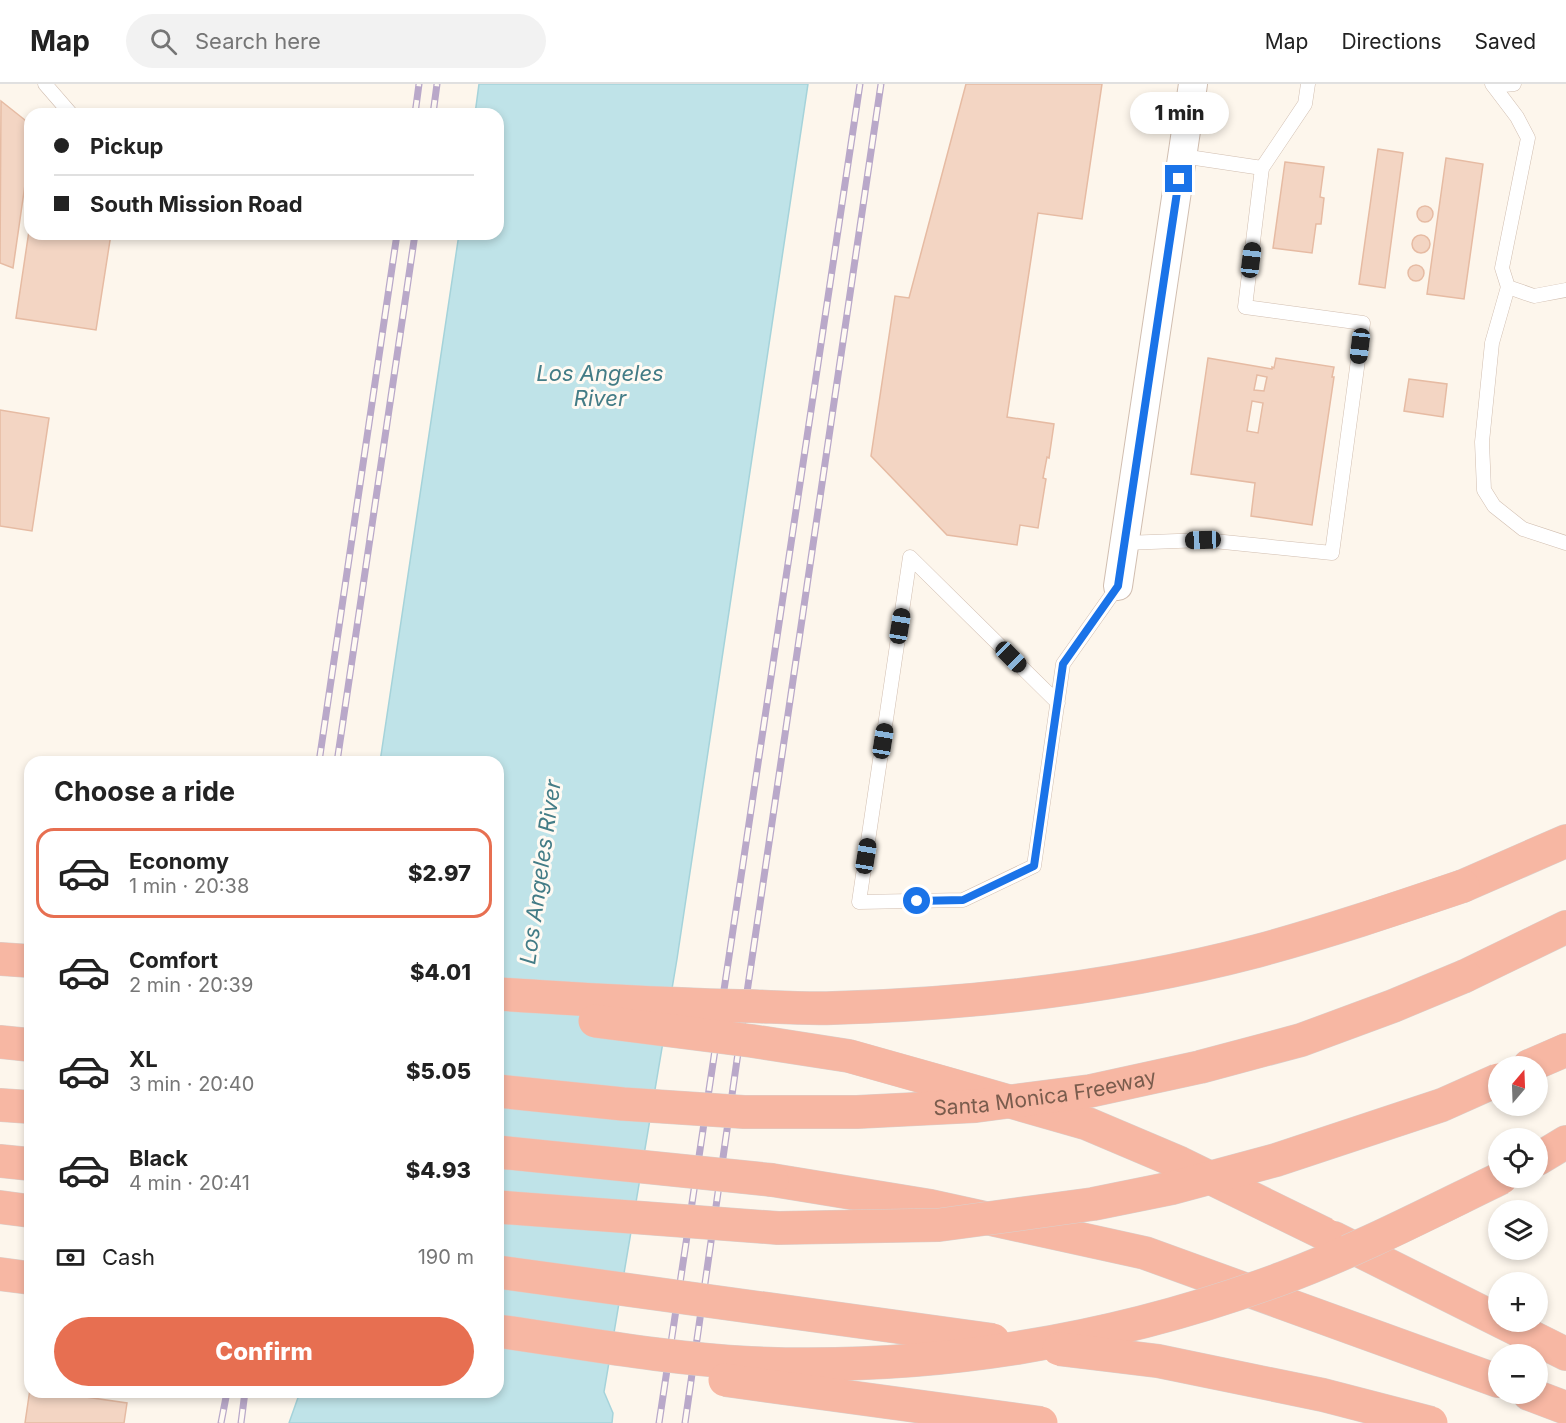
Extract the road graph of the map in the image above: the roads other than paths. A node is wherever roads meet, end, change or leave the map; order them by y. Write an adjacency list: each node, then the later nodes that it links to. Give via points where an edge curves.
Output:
1 (45, 84): 6 (lane)
2 (1193, 84): 7 (street)
3 (1308, 84): 8 (lane, via 1305,104)
4 (1514, 84): 5 (lane)
5 (1493, 85): 9 (lane, via 1528,138 1502,268)
6 (66, 108)
7 (1182, 156): 8 (lane); 11 (street)
8 (1262, 168): 11 (lane, via 1245,307 1363,323 1332,553 1203,540)
9 (1508, 287): 10 (lane, via 1534,296); 12 (lane, via 1492,343 1482,442 1484,490 1494,506 1523,529)
10 (1566, 290)
11 (1124, 543): 13 (street)
12 (1566, 543)
13 (1118, 586): 14 (lane, via 1063,664)
14 (1058, 703): 14 (lane, via 1034,866 963,900 859,902 910,557)
15 (1566, 841): 19 (highway, bridge, via 1464,886 1364,920 1255,951 1152,974 1052,990 831,1008 650,1004)
16 (1566, 927): 26 (highway, Santa Monica Freeway, bridge, via 1465,976 1301,1040 1090,1090 976,1106 744,1113)
17 (0, 959): 18 (highway)
18 (24, 961)
19 (504, 994)
20 (504, 1011): 41 (highway, bridge, via 849,1056 1088,1124 1180,1163)
21 (0, 1042): 22 (highway)
22 (24, 1044)
23 (1566, 1050): 24 (highway)
24 (1548, 1058)
25 (1488, 1084): 36 (highway, bridge, via 1442,1105 1276,1160 1172,1188 1093,1204 939,1225 778,1228)
26 (504, 1093)
27 (0, 1105): 28 (highway)
28 (24, 1107)
29 (1566, 1142): 31 (highway)
30 (504, 1153): 46 (highway, bridge, via 772,1180 931,1206 1145,1253)
31 (1548, 1153)
32 (0, 1161): 33 (highway)
33 (24, 1163)
34 (1488, 1184): 42 (highway, bridge, via 1343,1254 1282,1278 1151,1319 1016,1348 940,1359 751,1363)
35 (0, 1207): 37 (highway)
36 (504, 1207)
37 (24, 1210)
38 (504, 1273): 50 (highway, bridge, via 1158,1361 1323,1395)
39 (0, 1274): 40 (highway)
40 (24, 1277)
41 (1488, 1315)
42 (504, 1332)
43 (1522, 1332): 45 (highway)
44 (504, 1347): 49 (highway, bridge)
45 (1566, 1354)
46 (1488, 1377)
47 (1548, 1401): 48 (highway)
48 (1566, 1408)
49 (1041, 1423)
50 (1431, 1423)

